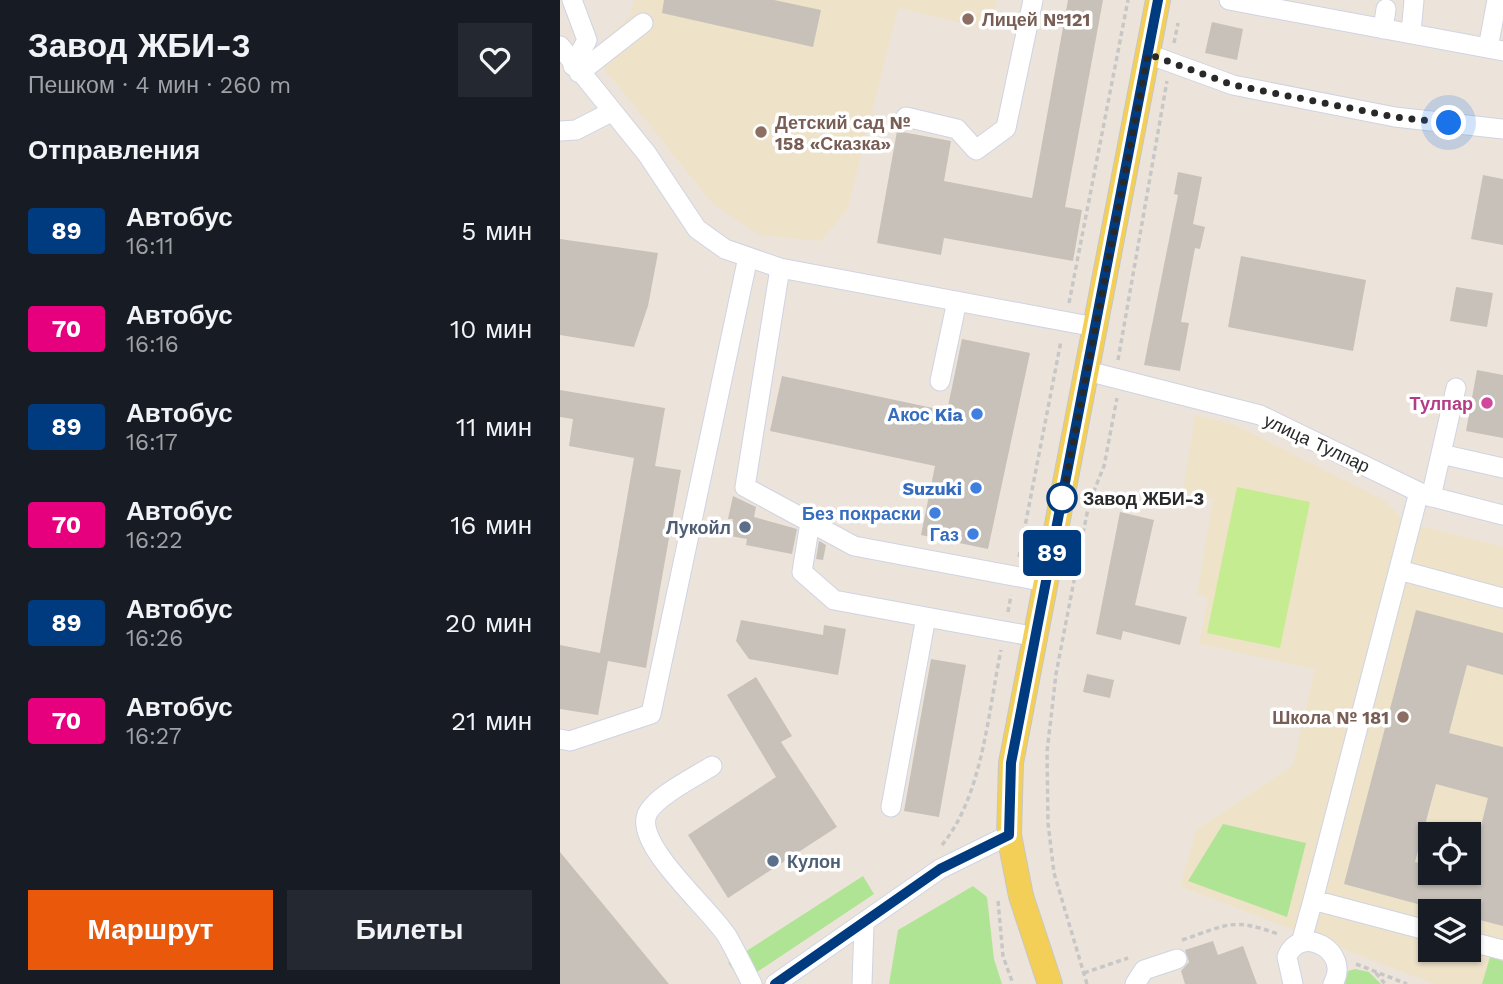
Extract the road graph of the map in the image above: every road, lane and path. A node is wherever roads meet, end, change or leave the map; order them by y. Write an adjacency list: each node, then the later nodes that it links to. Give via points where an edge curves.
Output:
1 (572, 0): 14 (street, via 587,40)
2 (1034, 0): 16 (street, via 1006,128 976,150 957,129)
3 (1128, 0): 22 (path)
4 (1158, 0): 13 (main road)
5 (1229, 0): 10 (street, via 1385,19)
6 (1414, 0): 10 (street)
7 (1497, 0): 12 (street)
8 (1180, 12): 13 (path)
9 (643, 23): 14 (street)
10 (1411, 33): 12 (street)
11 (560, 46): 14 (street)
12 (1496, 49)
13 (1159, 58): 17 (street, via 1233,85 1395,117); 23 (main road); 25 (path, via 1120,334)
14 (576, 69): 15 (street)
15 (611, 112): 18 (street, via 576,130); 19 (street, via 654,163 698,229 725,249)
16 (906, 117)
17 (1503, 129)
18 (560, 131)
19 (748, 257): 20 (street); 40 (street, via 650,714 570,741)
20 (780, 268): 21 (street); 32 (street, via 745,487)
21 (957, 301): 22 (street); 26 (street)
22 (1065, 321): 23 (street); 34 (path)
23 (1095, 327): 24 (main road)
24 (1087, 371): 25 (street, улица Тулпар); 35 (main road)
25 (1119, 379): 30 (street, улица Тулпар, via 1260,415); 56 (path, via 1104,467 1089,503 1058,661 1047,751 1048,823 1055,873)
26 (940, 381)
27 (1456, 388): 28 (street)
28 (1441, 454): 29 (street); 30 (street)
29 (1503, 468)
30 (1425, 495): 31 (street, улица Тулпар); 33 (street)
31 (1503, 515)
32 (810, 522): 34 (street, via 854,546); 37 (street, via 802,572 834,600)
33 (1399, 570): 36 (street); 45 (street)
34 (1015, 576): 35 (street); 38 (path)
35 (1046, 582): 39 (main road)
36 (1503, 598)
37 (926, 617): 38 (street); 42 (street)
38 (1004, 632): 39 (street); 44 (path, via 974,783 954,831)
39 (1037, 637): 43 (main road, via 1011,763)
40 (560, 740)
41 (712, 766): 57 (street, via 653,804 646,818 647,831 655,849 726,934)
42 (891, 807)
43 (1009, 835): 47 (street, via 940,869); 61 (main road, via 1021,896)
44 (936, 852)
45 (1313, 900): 48 (street); 49 (street)
46 (998, 901): 60 (path, via 1003,956)
47 (864, 925): 58 (street); 59 (street)
48 (1418, 927)
49 (1301, 943): 51 (path, via 1242,922); 54 (street, via 1317,943); 64 (street, via 1287,957)
50 (1481, 944): 52 (street)
51 (1177, 950): 63 (street, via 1144,970)
52 (1503, 950)
53 (1139, 955): 56 (path)
54 (1335, 956): 55 (path); 65 (street, via 1338,972)
55 (1375, 972): 66 (path); 67 (path)
56 (1084, 974): 62 (path)
57 (752, 984)
58 (775, 984)
59 (862, 984)
60 (1013, 984)
61 (1049, 984)
62 (1087, 984)
63 (1135, 984)
64 (1293, 984)
65 (1333, 984)
66 (1385, 984)
67 (1407, 984)

